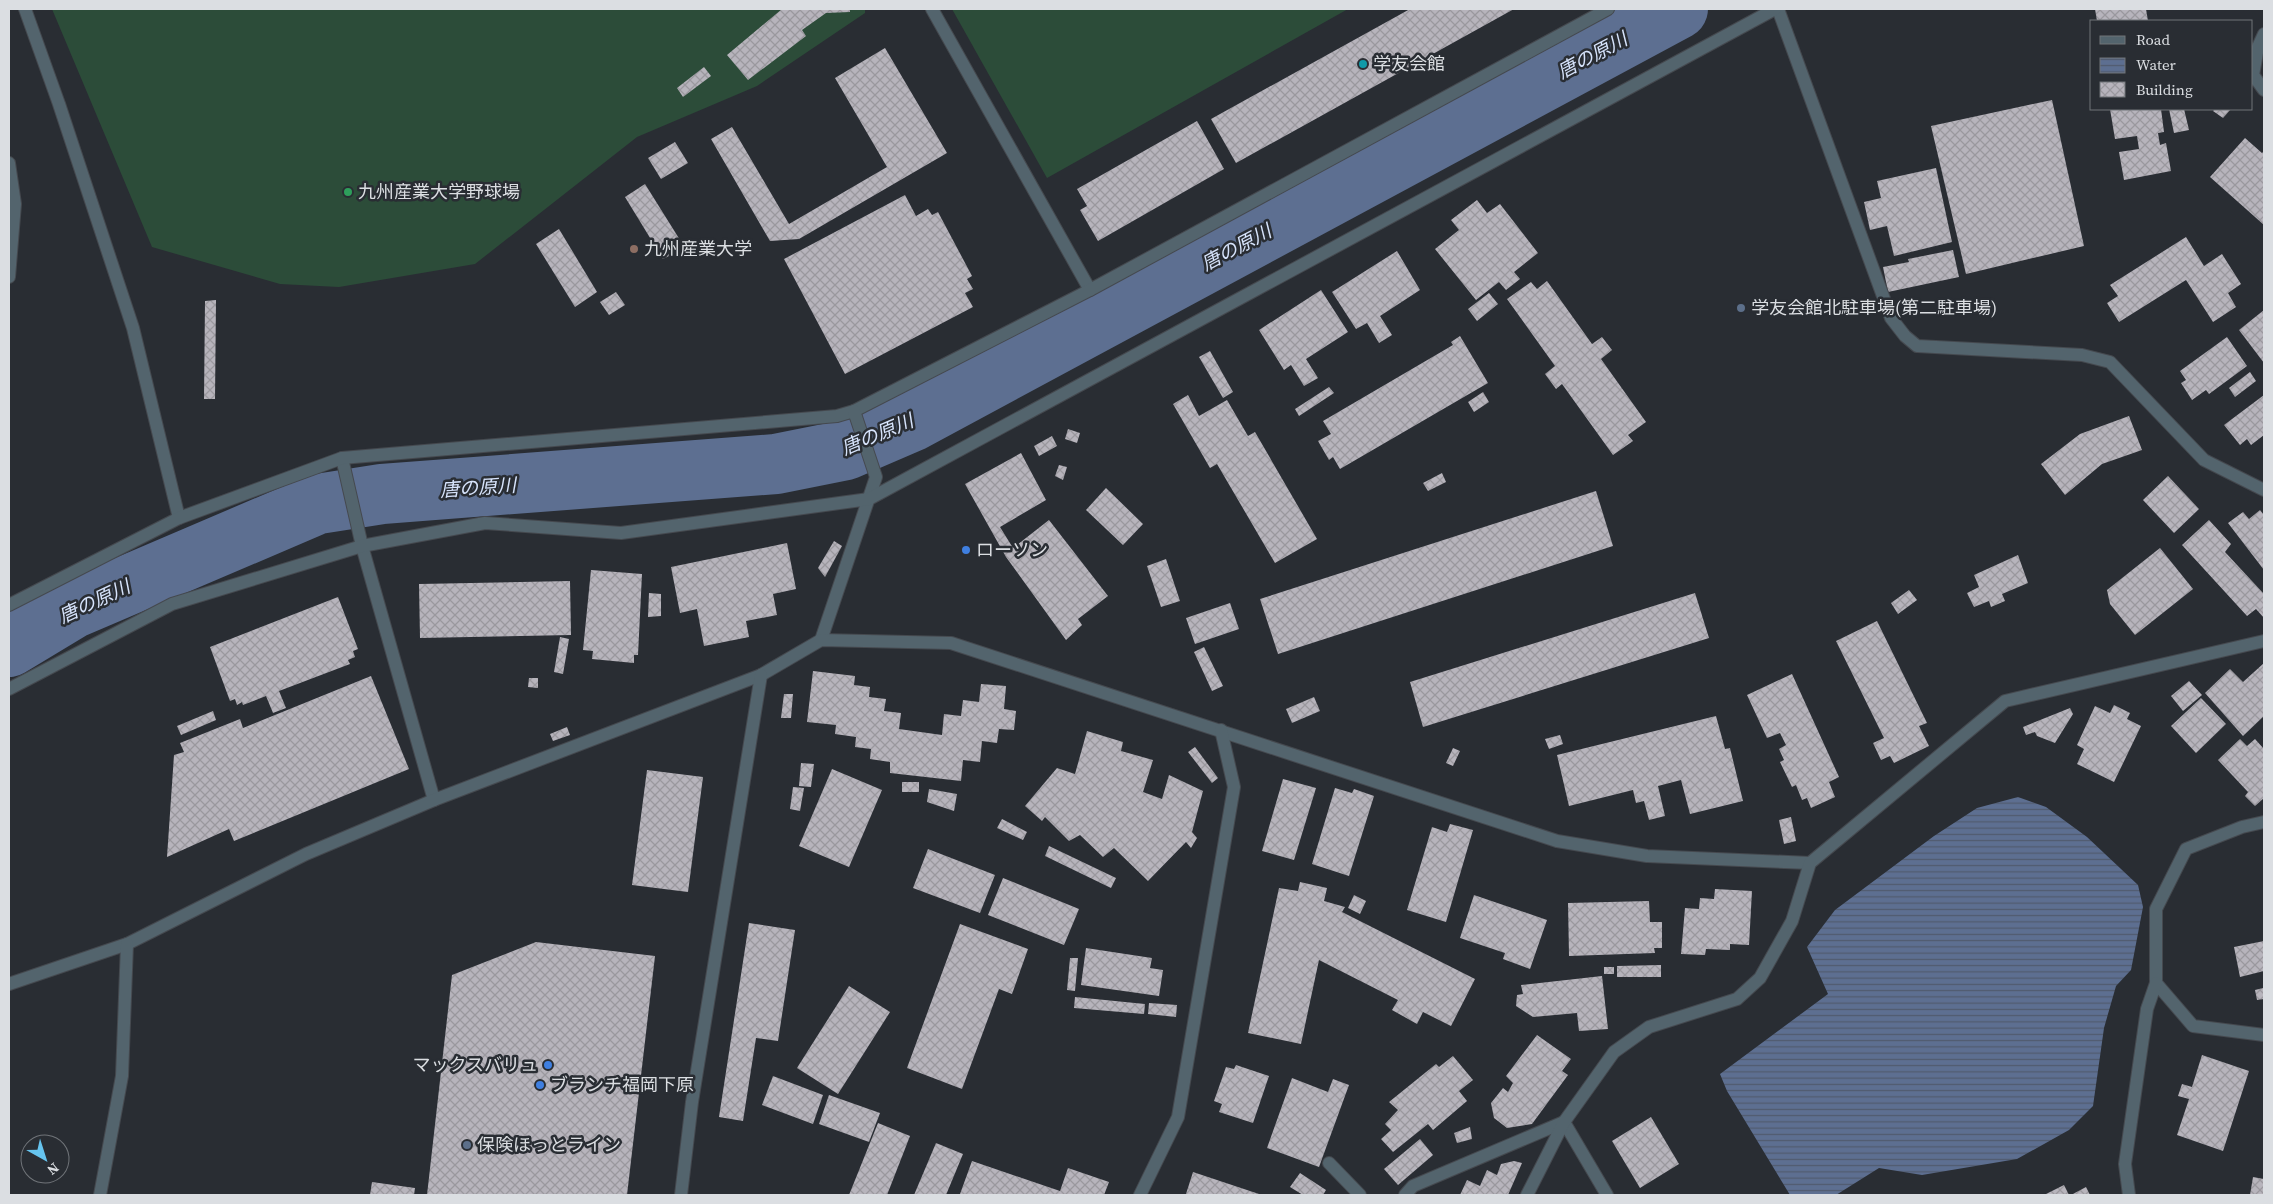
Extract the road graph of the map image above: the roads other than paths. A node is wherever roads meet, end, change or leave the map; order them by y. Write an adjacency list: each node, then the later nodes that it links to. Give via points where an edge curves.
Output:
1 (25, 9): 14 (street, via 133,328)
2 (932, 9): 9 (street)
3 (1608, 9): 9 (street)
4 (1777, 9): 12 (street, via 1891,318 1905,336 1917,346 2082,354 2110,362 2204,460); 13 (street)
5 (2264, 34): 6 (street, via 2253,75)
6 (2264, 90)
7 (9, 163): 8 (street, via 15,204)
8 (9, 276)
9 (1090, 290): 10 (street)
10 (854, 411): 11 (street, via 837,416); 13 (street, via 876,477)
11 (342, 458): 14 (street); 15 (street)
12 (2264, 490)
13 (869, 499): 15 (street, via 621,533 485,522); 17 (street)
14 (179, 518): 16 (street)
15 (362, 546): 20 (street, via 172,604); 22 (street)
16 (9, 605)
17 (821, 640): 19 (street); 21 (street, via 951,643)
18 (2264, 641): 24 (street, via 2005,701)
19 (761, 675): 22 (street); 32 (street, via 692,1102)
20 (9, 689)
21 (1221, 730): 24 (street, via 1556,841 1647,856); 33 (street, via 1234,787 1178,1117)
22 (434, 800): 25 (street, via 306,854)
23 (2264, 822): 26 (street, via 2186,849 2156,909)
24 (1810, 863): 29 (street, via 1792,921 1760,978 1738,999 1649,1028 1614,1052)
25 (127, 944): 27 (street); 31 (street, via 122,1076)
26 (2156, 983): 28 (street, via 2193,1026); 38 (street, via 2147,1009 2125,1164)
27 (9, 984)
28 (2264, 1035)
29 (1564, 1122): 35 (street, via 1413,1186); 36 (street); 37 (street)
30 (1329, 1163): 34 (street)
31 (100, 1195)
32 (681, 1195)
33 (1140, 1195)
34 (1360, 1195)
35 (1405, 1195)
36 (1527, 1195)
37 (1607, 1195)
38 (2129, 1195)

